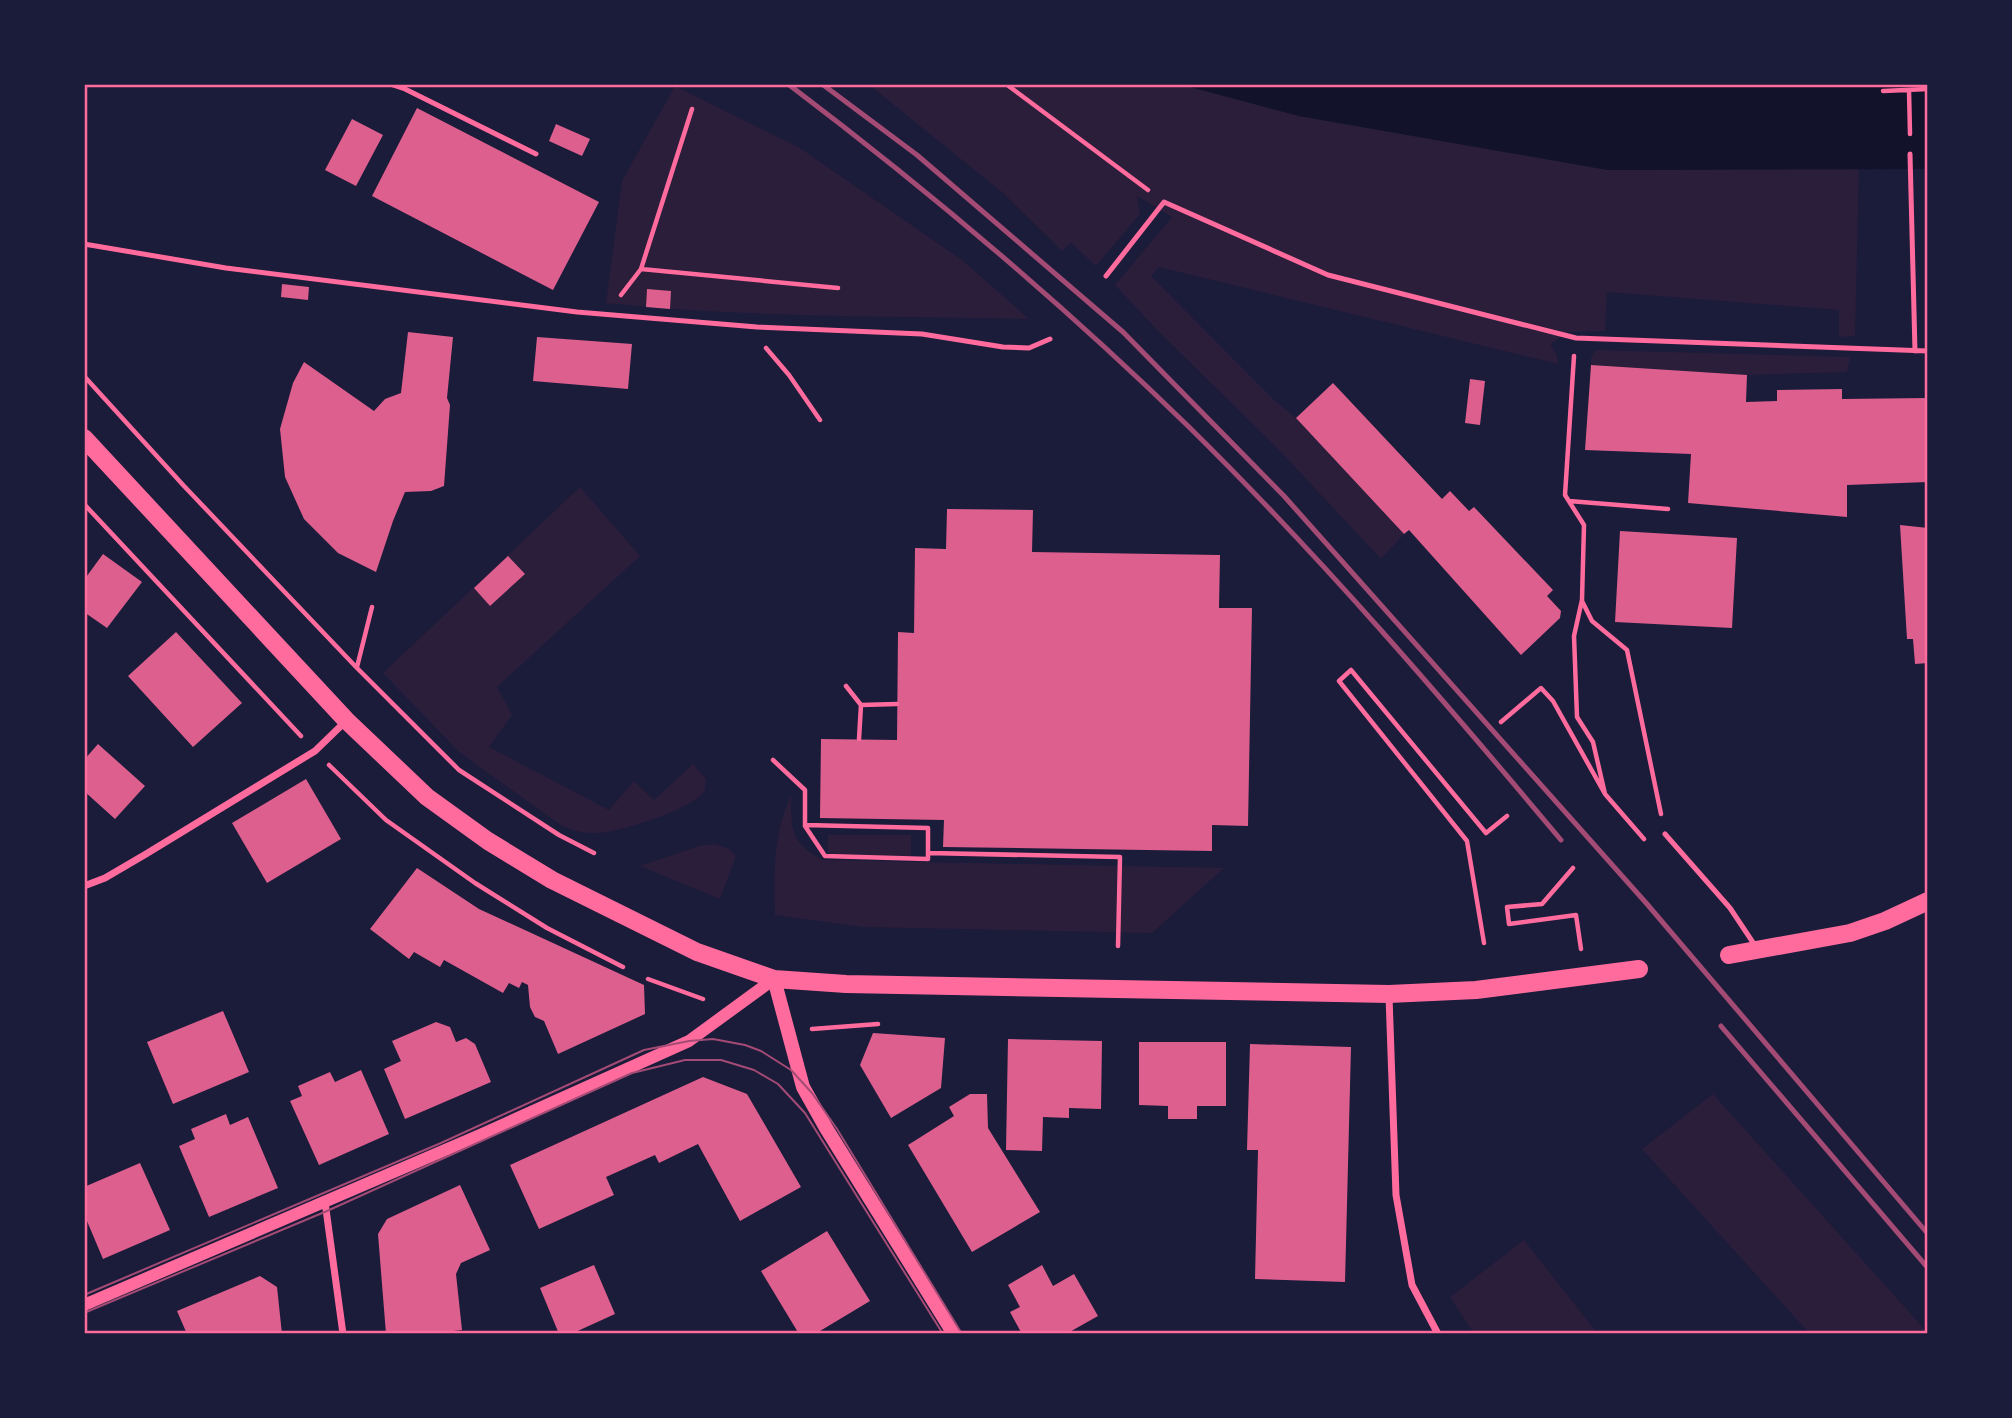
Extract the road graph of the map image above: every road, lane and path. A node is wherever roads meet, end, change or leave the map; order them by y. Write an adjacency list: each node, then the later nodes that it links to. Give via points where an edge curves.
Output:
1 (390, 84): 8 (lane)
2 (1006, 84): 10 (path)
3 (1928, 89): 4 (path)
4 (1909, 90): 5 (path); 7 (path)
5 (1883, 91)
6 (692, 109): 12 (path)
7 (1910, 140)
8 (536, 153)
9 (1910, 154): 19 (lane)
10 (1164, 202): 13 (lane); 17 (lane, via 1328,275)
11 (84, 244): 15 (lane, via 364,287)
12 (641, 269): 14 (path); 15 (path)
13 (1106, 276)
14 (838, 288)
15 (605, 315): 16 (lane)
16 (757, 327): 18 (lane, via 922,334 1003,347 1029,348); 22 (path, via 757,338)
17 (1576, 338): 19 (lane); 24 (path, via 1565,495)
18 (1050, 339)
19 (1915, 351): 20 (lane)
20 (1928, 351)
21 (84, 376): 28 (path)
22 (820, 420)
23 (84, 438): 32 (main road)
24 (1569, 501): 25 (path); 26 (path, via 1584,525)
25 (1668, 509)
26 (1582, 600): 36 (path, via 1574,636 1577,717 1593,742); 39 (path, via 1592,621 1628,650)
27 (372, 607): 28 (path)
28 (357, 668): 41 (path, via 459,770)
29 (846, 686): 31 (path)
30 (897, 704): 31 (path)
31 (861, 705): 34 (path)
32 (346, 720): 44 (street, via 315,751 105,878); 52 (main road, via 427,797 552,880 697,952)
33 (1501, 722): 36 (path, via 1541,688 1553,701)
34 (859, 739)
35 (773, 760): 38 (path, via 805,790)
36 (1605, 794): 40 (path)
37 (1507, 816): 46 (path, via 1486,833 1351,670 1339,681 1467,841)
38 (805, 825): 42 (path, via 825,856 928,859); 42 (path, via 928,828)
39 (1665, 834): 48 (lane, via 1730,908)
40 (1648, 843)
41 (594, 853)
42 (928, 853): 47 (path, via 1120,858)
43 (1573, 868): 51 (path, via 1542,904 1507,907 1509,924 1576,915)
44 (84, 886)
45 (1928, 901): 48 (main road, via 1850,933)
46 (1484, 943)
47 (1118, 946)
48 (1758, 950): 49 (main road)
49 (1728, 955)
50 (1639, 969): 51 (main road)
51 (1585, 976): 53 (main road, via 1476,990)
52 (775, 979): 53 (main road, via 862,985); 54 (street, via 689,1041); 57 (main road, via 803,1087)
53 (1389, 994): 58 (street, via 1396,1195 1412,1284)
54 (325, 1202): 55 (street); 56 (street)
55 (84, 1305)
56 (343, 1334)
57 (954, 1334)
58 (1438, 1334)

